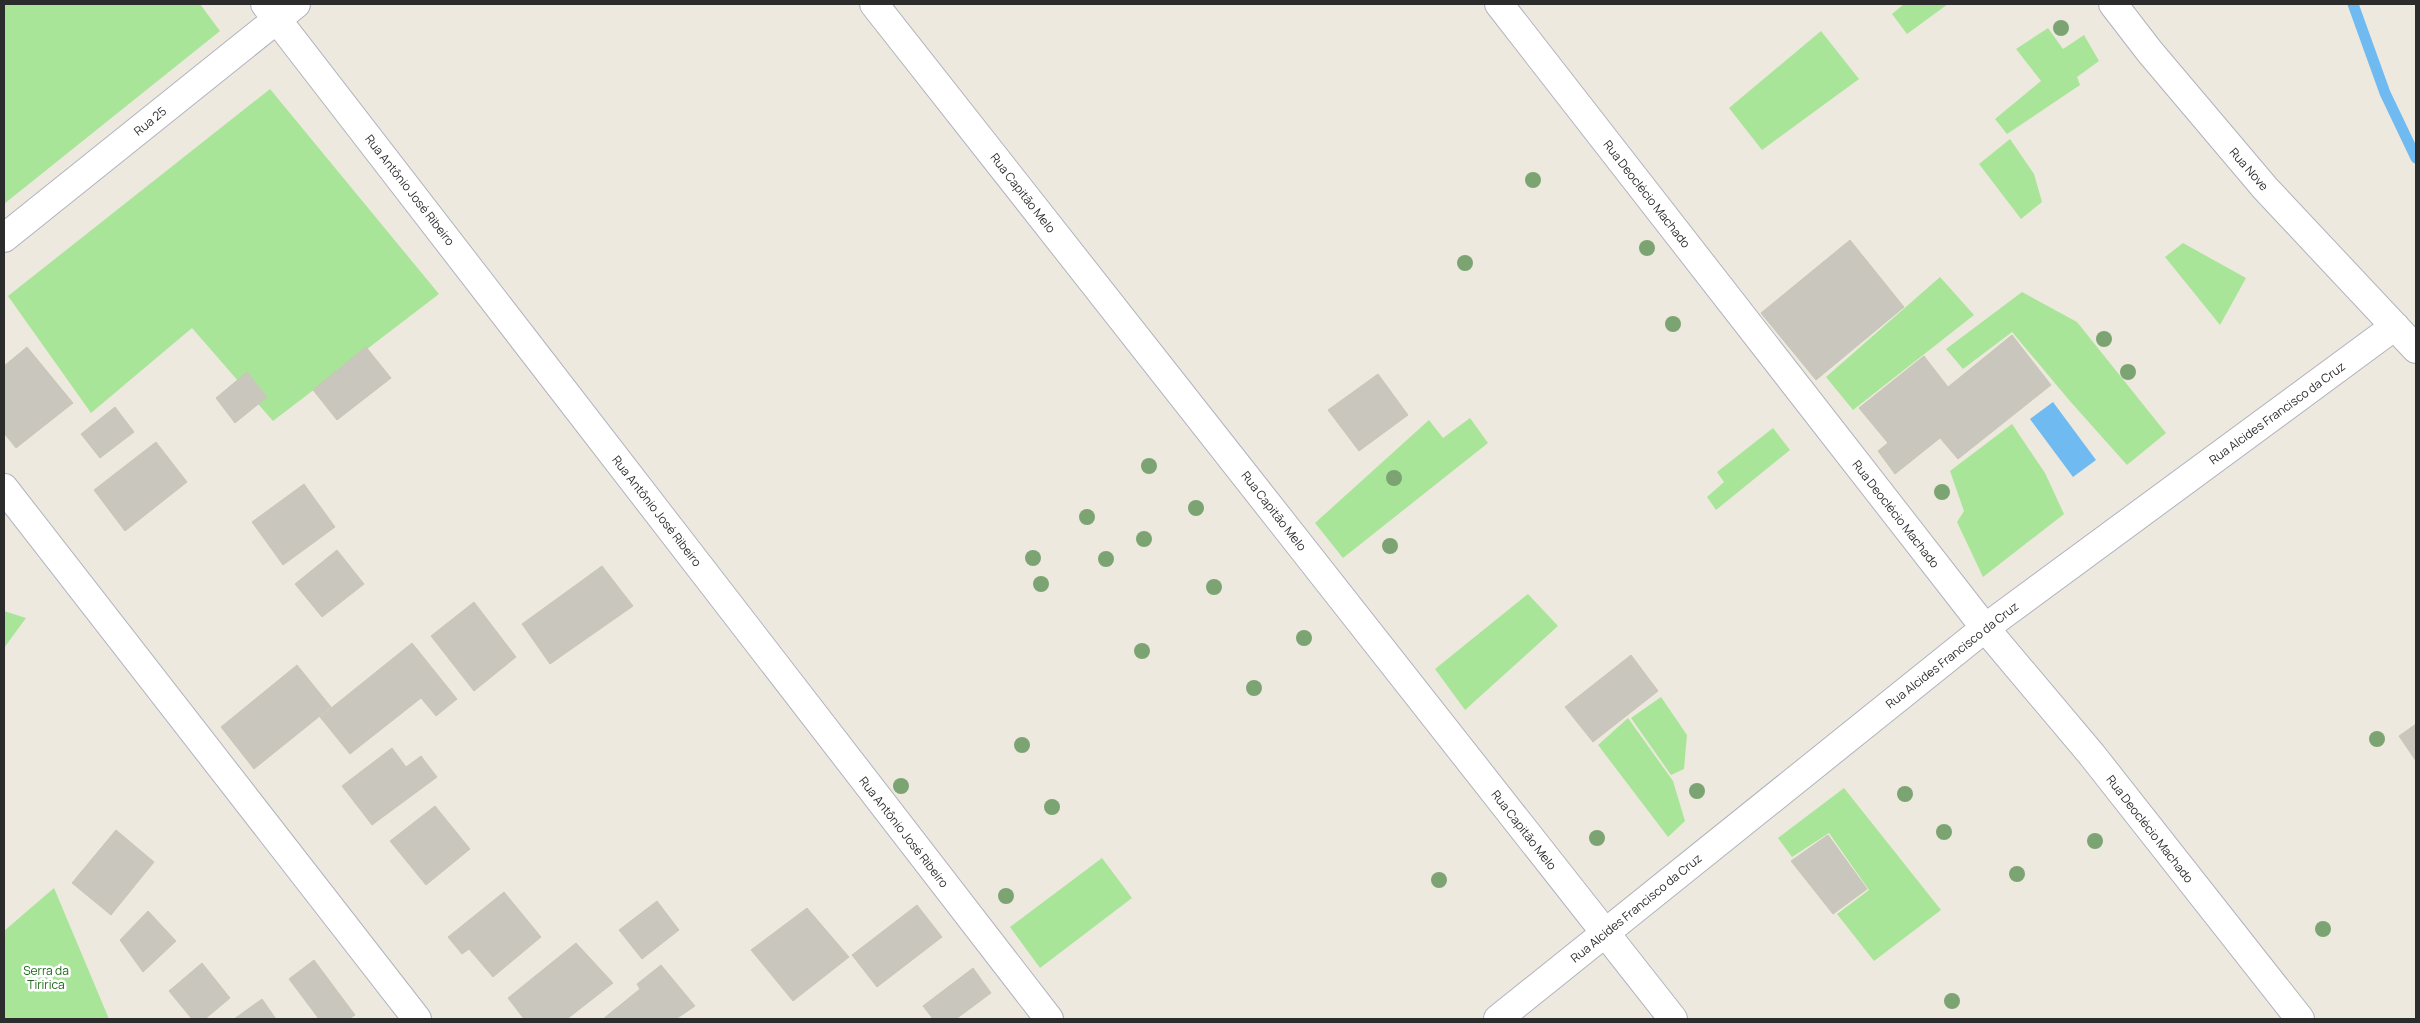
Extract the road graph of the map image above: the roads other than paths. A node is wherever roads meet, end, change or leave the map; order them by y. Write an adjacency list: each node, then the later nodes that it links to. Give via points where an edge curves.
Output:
1 (874, 4): 10 (street, Rua Capitão Melo)
2 (1499, 4): 9 (street, Rua Deoclécio Machado)
3 (2113, 4): 6 (street, Rua Nove, via 2265,188)
4 (279, 9): 5 (street, Rua 25); 12 (street, Rua Antônio José Ribeiro)
5 (4, 238)
6 (2395, 326): 7 (street); 9 (street, Rua Alcides Francisco da Cruz)
7 (2416, 349)
8 (4, 488): 11 (street)
9 (1985, 628): 10 (street, Rua Alcides Francisco da Cruz); 15 (street, Rua Deoclécio Machado, via 2092,755)
10 (1605, 932): 13 (street, Rua Alcides Francisco da Cruz); 14 (street, Rua Capitão Melo)
11 (417, 1019)
12 (1049, 1019)
13 (1498, 1019)
14 (1673, 1019)
15 (2300, 1019)

